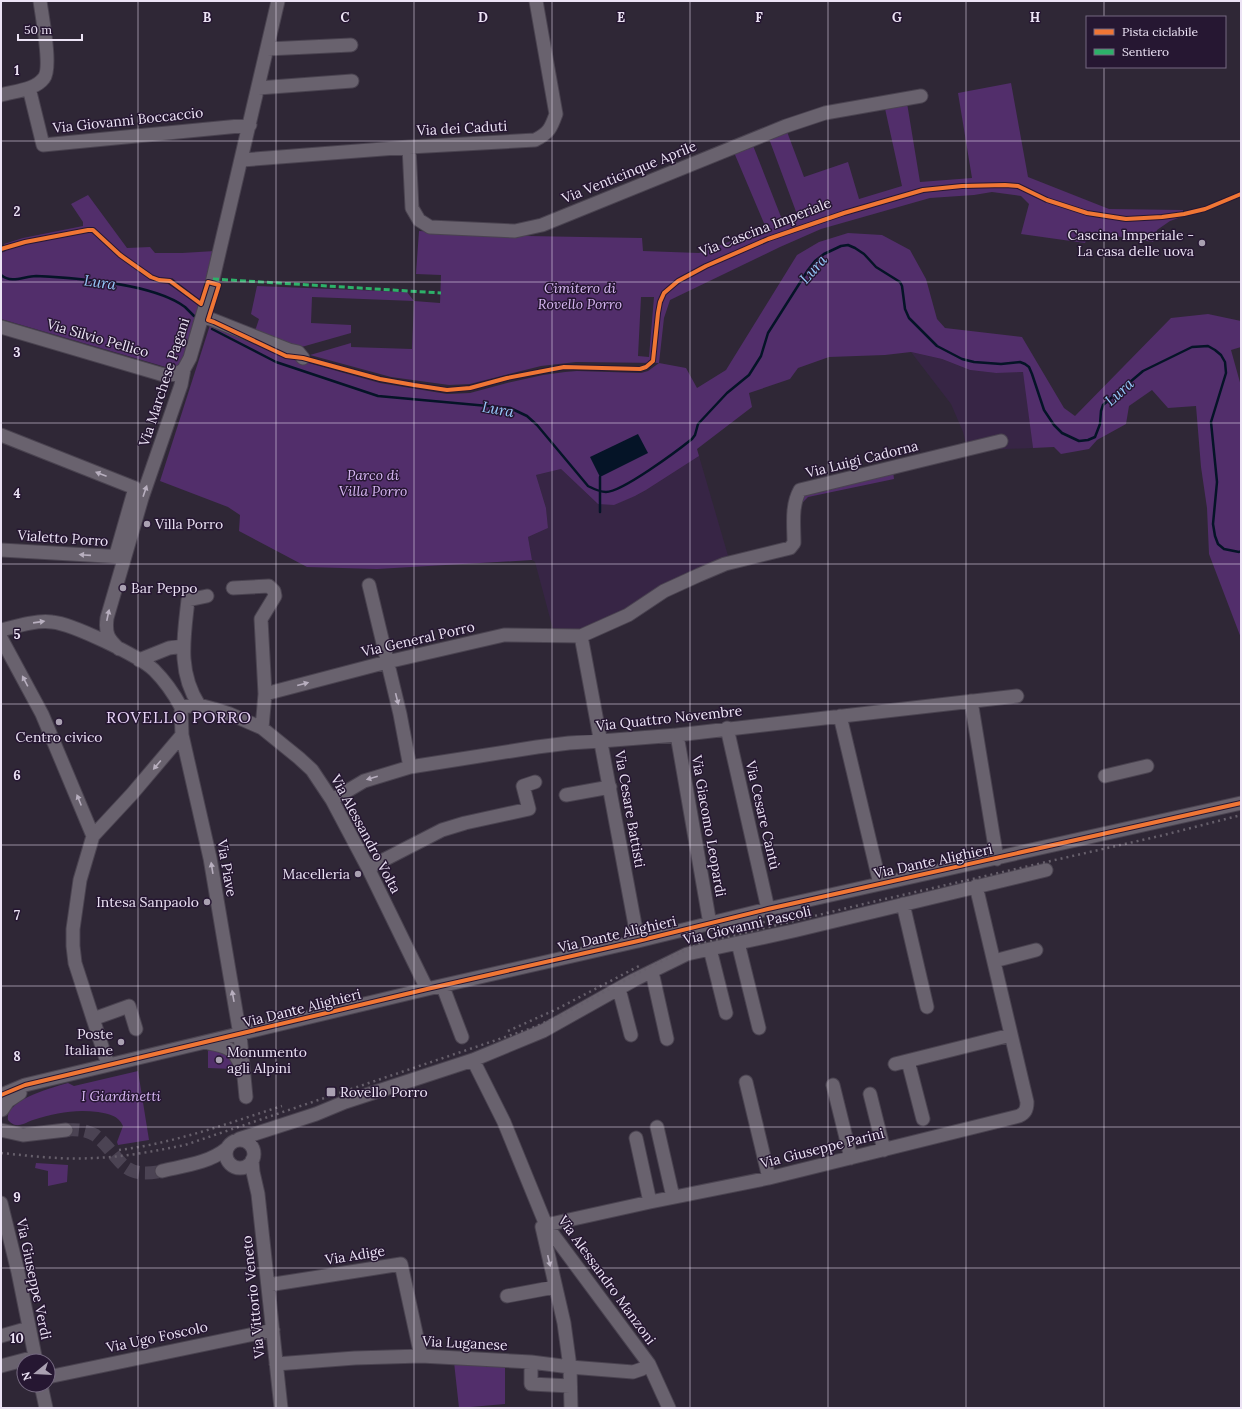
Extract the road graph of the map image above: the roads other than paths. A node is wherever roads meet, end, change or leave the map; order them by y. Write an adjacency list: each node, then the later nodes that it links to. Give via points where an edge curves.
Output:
1 (40, 1): 7 (street, via 47,69 45,77)
2 (278, 1): 5 (street, Via Marchese Pagani)
3 (536, 1): 12 (street, Via dei Caduti, via 556,114 546,135 535,140)
4 (351, 45): 5 (street)
5 (267, 49): 8 (street, Via Marchese Pagani)
6 (352, 82): 8 (street)
7 (29, 88): 9 (street); 11 (street, Via Giovanni Boccaccio, via 43,145)
8 (258, 88): 11 (street, Via Marchese Pagani)
9 (1, 95)
10 (921, 96): 12 (street, Via Venticinque Aprile, via 825,113 786,126 542,225 515,231 430,227 420,220 412,208)
11 (250, 125): 13 (street, Via Marchese Pagani)
12 (409, 147): 13 (street, Via dei Caduti)
13 (242, 160): 14 (street, Via Marchese Pagani)
14 (203, 316): 16 (street, via 298,352); 17 (street, Via Marchese Pagani)
15 (1, 326): 17 (street, Via Silvio Pellico, via 164,375 178,373)
16 (303, 358)
17 (184, 369): 21 (street, Via Marchese Pagani, one-way to 17, via 181,385)
18 (1, 436): 21 (street, one-way to 18, via 135,488)
19 (1001, 441): 26 (street, Via Luigi Cadorna, via 800,490 794,508 794,543 790,548 726,564 699,575 664,591 628,615)
20 (1, 550): 21 (street, Vialetto Porro, one-way to 20)
21 (120, 557): 29 (street, Via Marchese Pagani, one-way to 21, via 108,638 106,626)
22 (369, 585): 31 (street)
23 (234, 588): 32 (street, via 269,586 274,591 275,596 261,619)
24 (207, 596): 28 (street, via 188,600)
25 (1, 630): 29 (street, one-way to 29, via 44,621 53,622)
26 (581, 636): 31 (street, Via General Porro, via 504,635); 42 (street, Via Cesare Battisti)
27 (1, 638): 51 (street, one-way to 27, via 42,714)
28 (183, 646): 30 (street, via 169,648); 35 (street, via 183,660)
29 (119, 649): 30 (street)
30 (139, 660): 36 (street, via 153,669 163,680)
31 (387, 662): 32 (street, Via General Porro, one-way to 31); 44 (street, one-way to 44)
32 (265, 694): 38 (street)
33 (1017, 696): 34 (street, Via Quattro Novembre)
34 (971, 701): 37 (street, Via Quattro Novembre); 52 (street)
35 (199, 705): 36 (street); 38 (street, Via Alessandro Volta, via 230,714)
36 (181, 707): 40 (street, Via Piave)
37 (840, 716): 39 (street, Via Quattro Novembre); 55 (street)
38 (262, 728): 49 (street, Via Alessandro Volta, via 312,770)
39 (727, 728): 41 (street, Via Quattro Novembre); 58 (street, Via Cesare Cantù)
40 (182, 735): 51 (street, one-way to 51); 74 (street, Via Piave, one-way to 40, via 210,858)
41 (677, 735): 42 (street, Via Quattro Novembre); 59 (street, Via Giacomo Leopardi)
42 (601, 742): 44 (street, Via Quattro Novembre, via 570,743); 47 (street, Via Cesare Battisti)
43 (1147, 766): 45 (street)
44 (410, 767): 49 (street, Via Quattro Novembre, one-way to 49, via 364,781)
45 (1105, 776)
46 (535, 782): 53 (street, via 523,786 529,809 442,830)
47 (610, 787): 48 (street); 60 (street, Via Cesare Battisti)
48 (566, 795)
49 (332, 800): 53 (street, Via Alessandro Volta)
50 (1241, 803): 52 (street, Via Dante Alighieri)
51 (94, 836): 71 (street, via 80,880 73,929 75,963)
52 (997, 859): 55 (street, Via Dante Alighieri)
53 (368, 868): 67 (street, Via Alessandro Volta)
54 (1046, 870): 56 (street, Via Giovanni Pascoli)
55 (880, 884): 58 (street, Via Dante Alighieri)
56 (976, 886): 57 (street, Via Giovanni Pascoli); 64 (street, Via Giuseppe Parini)
57 (903, 904): 61 (street, Via Giovanni Pascoli); 69 (street)
58 (768, 909): 59 (street, Via Dante Alighieri)
59 (710, 924): 60 (street, Via Dante Alighieri)
60 (638, 941): 66 (street, Via Dante Alighieri)
61 (738, 943): 62 (street, Via Giovanni Pascoli); 72 (street)
62 (710, 949): 65 (street, Via Giovanni Pascoli, via 687,954); 70 (street)
63 (1036, 950): 64 (street)
64 (994, 961): 76 (street, Via Giuseppe Parini)
65 (652, 972): 68 (street, Via Giovanni Pascoli); 78 (street)
66 (442, 986): 67 (street, Via Dante Alighieri); 77 (street)
67 (427, 989): 74 (street, Via Dante Alighieri)
68 (619, 989): 75 (street); 80 (street, Via Giovanni Pascoli, via 543,1031)
69 (927, 1007)
70 (726, 1013)
71 (93, 1019): 73 (street, via 129,1006); 81 (street)
72 (759, 1028)
73 (136, 1029)
74 (240, 1034): 79 (street, Via Dante Alighieri); 82 (street)
75 (631, 1035)
76 (1011, 1035): 90 (street, via 901,1062); 100 (street, Via Giuseppe Parini, via 1027,1102 1024,1114)
77 (462, 1037)
78 (667, 1039)
79 (208, 1042): 81 (street, Via Dante Alighieri); 82 (street, via 231,1050)
80 (473, 1060): 94 (street, Via Giovanni Pascoli); 111 (street, Via Alessandro Manzoni, via 504,1122)
81 (108, 1065): 83 (street, Via Dante Alighieri)
82 (244, 1072): 88 (street)
83 (41, 1081): 87 (street, Via Dante Alighieri); 89 (street, Via Dante Alighieri, via 16,1095)
84 (746, 1082): 106 (street)
85 (834, 1085): 101 (street)
86 (870, 1094): 100 (street)
87 (1, 1095)
88 (246, 1097)
89 (1, 1111): 95 (street, via 2,1122 6,1129)
90 (923, 1119)
91 (657, 1127): 108 (street)
92 (1, 1130): 95 (street)
93 (66, 1130): 95 (street, via 28,1135)
94 (260, 1133): 97 (street, Via Giovanni Pascoli); 98 (street, via 254,1138)
95 (14, 1134)
96 (636, 1138): 109 (street)
97 (239, 1139): 98 (street); 99 (street, via 230,1142)
98 (252, 1146): 102 (street)
99 (226, 1149): 103 (street); 104 (street, via 225,1156)
100 (884, 1150): 101 (street, Via Giuseppe Parini)
101 (851, 1158): 106 (street, Via Giuseppe Parini)
102 (252, 1160): 104 (street, via 248,1165); 107 (street, Via Vittorio Veneto)
103 (195, 1164): 104 (street); 105 (street)
104 (234, 1166): 107 (street, via 249,1174)
105 (162, 1171)
106 (770, 1178): 108 (street, Via Giuseppe Parini)
107 (255, 1184): 112 (street, Via Vittorio Veneto)
108 (674, 1197): 109 (street, Via Giuseppe Parini)
109 (650, 1202): 111 (street, Via Giuseppe Parini)
110 (1, 1203): 115 (street, Via Giuseppe Verdi)
111 (546, 1225): 113 (street, one-way to 113, via 542,1227); 123 (street, Via Alessandro Manzoni)
112 (268, 1285): 116 (street, Via Vittorio Veneto); 119 (street, Via Adige, via 401,1264)
113 (556, 1287): 114 (street); 125 (street)
114 (507, 1296)
115 (29, 1328): 117 (street); 118 (street, Via Giuseppe Verdi)
116 (273, 1330): 122 (street, Via Vittorio Veneto); 126 (street, Via Ugo Foscolo)
117 (1, 1336)
118 (34, 1353)
119 (421, 1356): 120 (street, Via Luganese); 122 (street, Via Luganese)
120 (531, 1362): 125 (street, Via Luganese); 127 (street, via 531,1384)
121 (16, 1363): 124 (street)
122 (276, 1364): 130 (street, Via Vittorio Veneto)
123 (649, 1364): 125 (street, Via Luganese, via 633,1372); 132 (street, Via Alessandro Manzoni)
124 (1, 1366)
125 (570, 1367): 127 (street)
126 (56, 1375)
127 (570, 1386): 131 (street)
128 (43, 1393): 129 (street)
129 (46, 1408)
130 (281, 1408)
131 (571, 1408)
132 (669, 1408)

